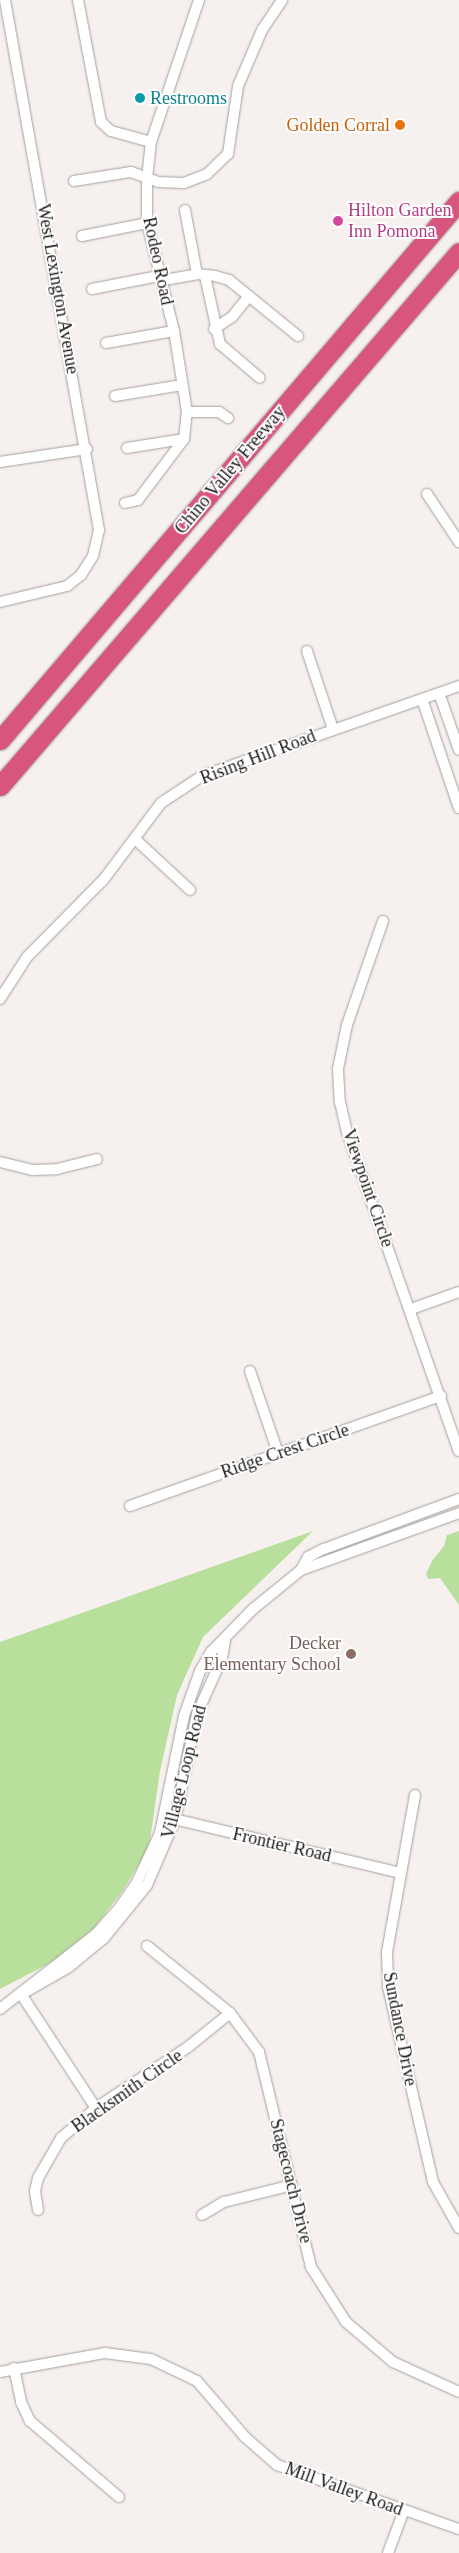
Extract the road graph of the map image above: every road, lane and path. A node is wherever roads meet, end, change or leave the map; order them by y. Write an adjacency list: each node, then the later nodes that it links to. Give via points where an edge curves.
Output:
1 (5, 0): 32 (street, West Lexington Avenue)
2 (78, 0): 5 (street, via 101,122 111,132)
3 (199, 0): 5 (street, Rodeo Road)
4 (282, 0): 6 (street, via 262,30 238,86 228,154 207,174 184,183)
5 (151, 142): 6 (street, Rodeo Road)
6 (147, 179): 7 (street, via 131,172); 11 (street, Rodeo Road)
7 (74, 181)
8 (459, 192): 22 (highway)
9 (459, 200): 22 (highway, Chino Valley Freeway)
10 (185, 210): 15 (street)
11 (147, 224): 12 (street); 16 (street, Rodeo Road)
12 (82, 236)
13 (459, 252): 18 (highway, Chino Valley Freeway)
14 (459, 259): 18 (highway)
15 (201, 275): 16 (street, via 170,280); 19 (street, via 229,280); 20 (street)
16 (159, 276): 17 (street); 21 (street, Rodeo Road)
17 (92, 289)
18 (423, 292): 45 (highway, Chino Valley Freeway)
19 (249, 296): 20 (street, via 232,317); 23 (street)
20 (214, 329): 25 (street, via 220,344)
21 (174, 331): 24 (street); 26 (street, Rodeo Road)
22 (346, 334): 43 (highway, Chino Valley Freeway)
23 (298, 336)
24 (106, 343)
25 (260, 378)
26 (182, 385): 27 (street); 28 (street, Rodeo Road)
27 (115, 396)
28 (187, 412): 29 (street, via 219,412); 30 (street, Rodeo Road)
29 (228, 418)
30 (184, 439): 31 (street); 35 (street, via 138,500)
31 (127, 448)
32 (87, 449): 33 (street); 37 (street, West Lexington Avenue, via 98,530 92,556 81,576 67,586 47,593)
33 (0, 462)
34 (427, 494): 36 (street)
35 (125, 503)
36 (459, 542)
37 (0, 602)
38 (307, 651): 42 (street)
39 (459, 686): 40 (street, Rising Hill Road)
40 (440, 693): 41 (street, Rising Hill Road); 44 (street)
41 (422, 699): 42 (street, Rising Hill Road); 46 (street)
42 (333, 729): 47 (street, Rising Hill Road, via 202,776 161,802)
43 (0, 740)
44 (459, 750)
45 (0, 786)
46 (459, 808)
47 (135, 839): 48 (street); 50 (street, Rising Hill Road, via 104,879 27,957)
48 (190, 890)
49 (383, 921): 54 (street, Viewpoint Circle, via 347,1025 338,1069 340,1102 347,1132)
50 (0, 999)
51 (97, 1158): 52 (street, via 57,1169 33,1170)
52 (0, 1162)
53 (459, 1292): 54 (street)
54 (411, 1310): 56 (street, Viewpoint Circle)
55 (250, 1371): 58 (street)
56 (441, 1396): 57 (street, Viewpoint Circle); 58 (street, Ridge Crest Circle)
57 (459, 1450)
58 (278, 1453): 60 (street, Ridge Crest Circle)
59 (459, 1499): 62 (street, Village Loop Road, via 324,1549 308,1557)
60 (130, 1506)
61 (459, 1513): 62 (street, Village Loop Road)
62 (301, 1570): 63 (street, Village Loop Road, via 253,1609)
63 (225, 1641): 65 (street, Village Loop Road, via 211,1652 190,1697); 66 (street, Village Loop Road, via 222,1658 197,1714)
64 (415, 1795): 67 (street, Sundance Drive)
65 (164, 1816): 66 (street, Frontier Road); 69 (street, Village Loop Road, via 152,1853 117,1911 96,1934 31,1982)
66 (176, 1820): 67 (street, Frontier Road); 69 (street, Village Loop Road, via 146,1885 120,1921 69,1967)
67 (400, 1873): 76 (street, Sundance Drive, via 386,1952 388,1987 433,2182)
68 (147, 1946): 71 (street, Stagecoach Drive)
69 (21, 1994): 70 (street, Village Loop Road); 72 (street)
70 (0, 2009)
71 (230, 2013): 72 (street, Blacksmith Circle, via 188,2047); 73 (street, Stagecoach Drive, via 260,2052)
72 (96, 2108): 74 (street, Blacksmith Circle, via 61,2138 38,2178)
73 (292, 2185): 75 (street, via 224,2202); 79 (street, Stagecoach Drive, via 311,2267 346,2322 393,2362)
74 (38, 2210)
75 (202, 2215)
76 (459, 2228)
77 (14, 2368): 78 (street, Mill Valley Road); 80 (street, via 21,2402 30,2421); 81 (street, Mill Valley Road, via 105,2353 151,2359 197,2381 245,2437 277,2465)
78 (0, 2372)
79 (459, 2392)
80 (119, 2497)
81 (404, 2510): 82 (street, Mill Valley Road); 83 (street)
82 (459, 2529)
83 (388, 2553)

